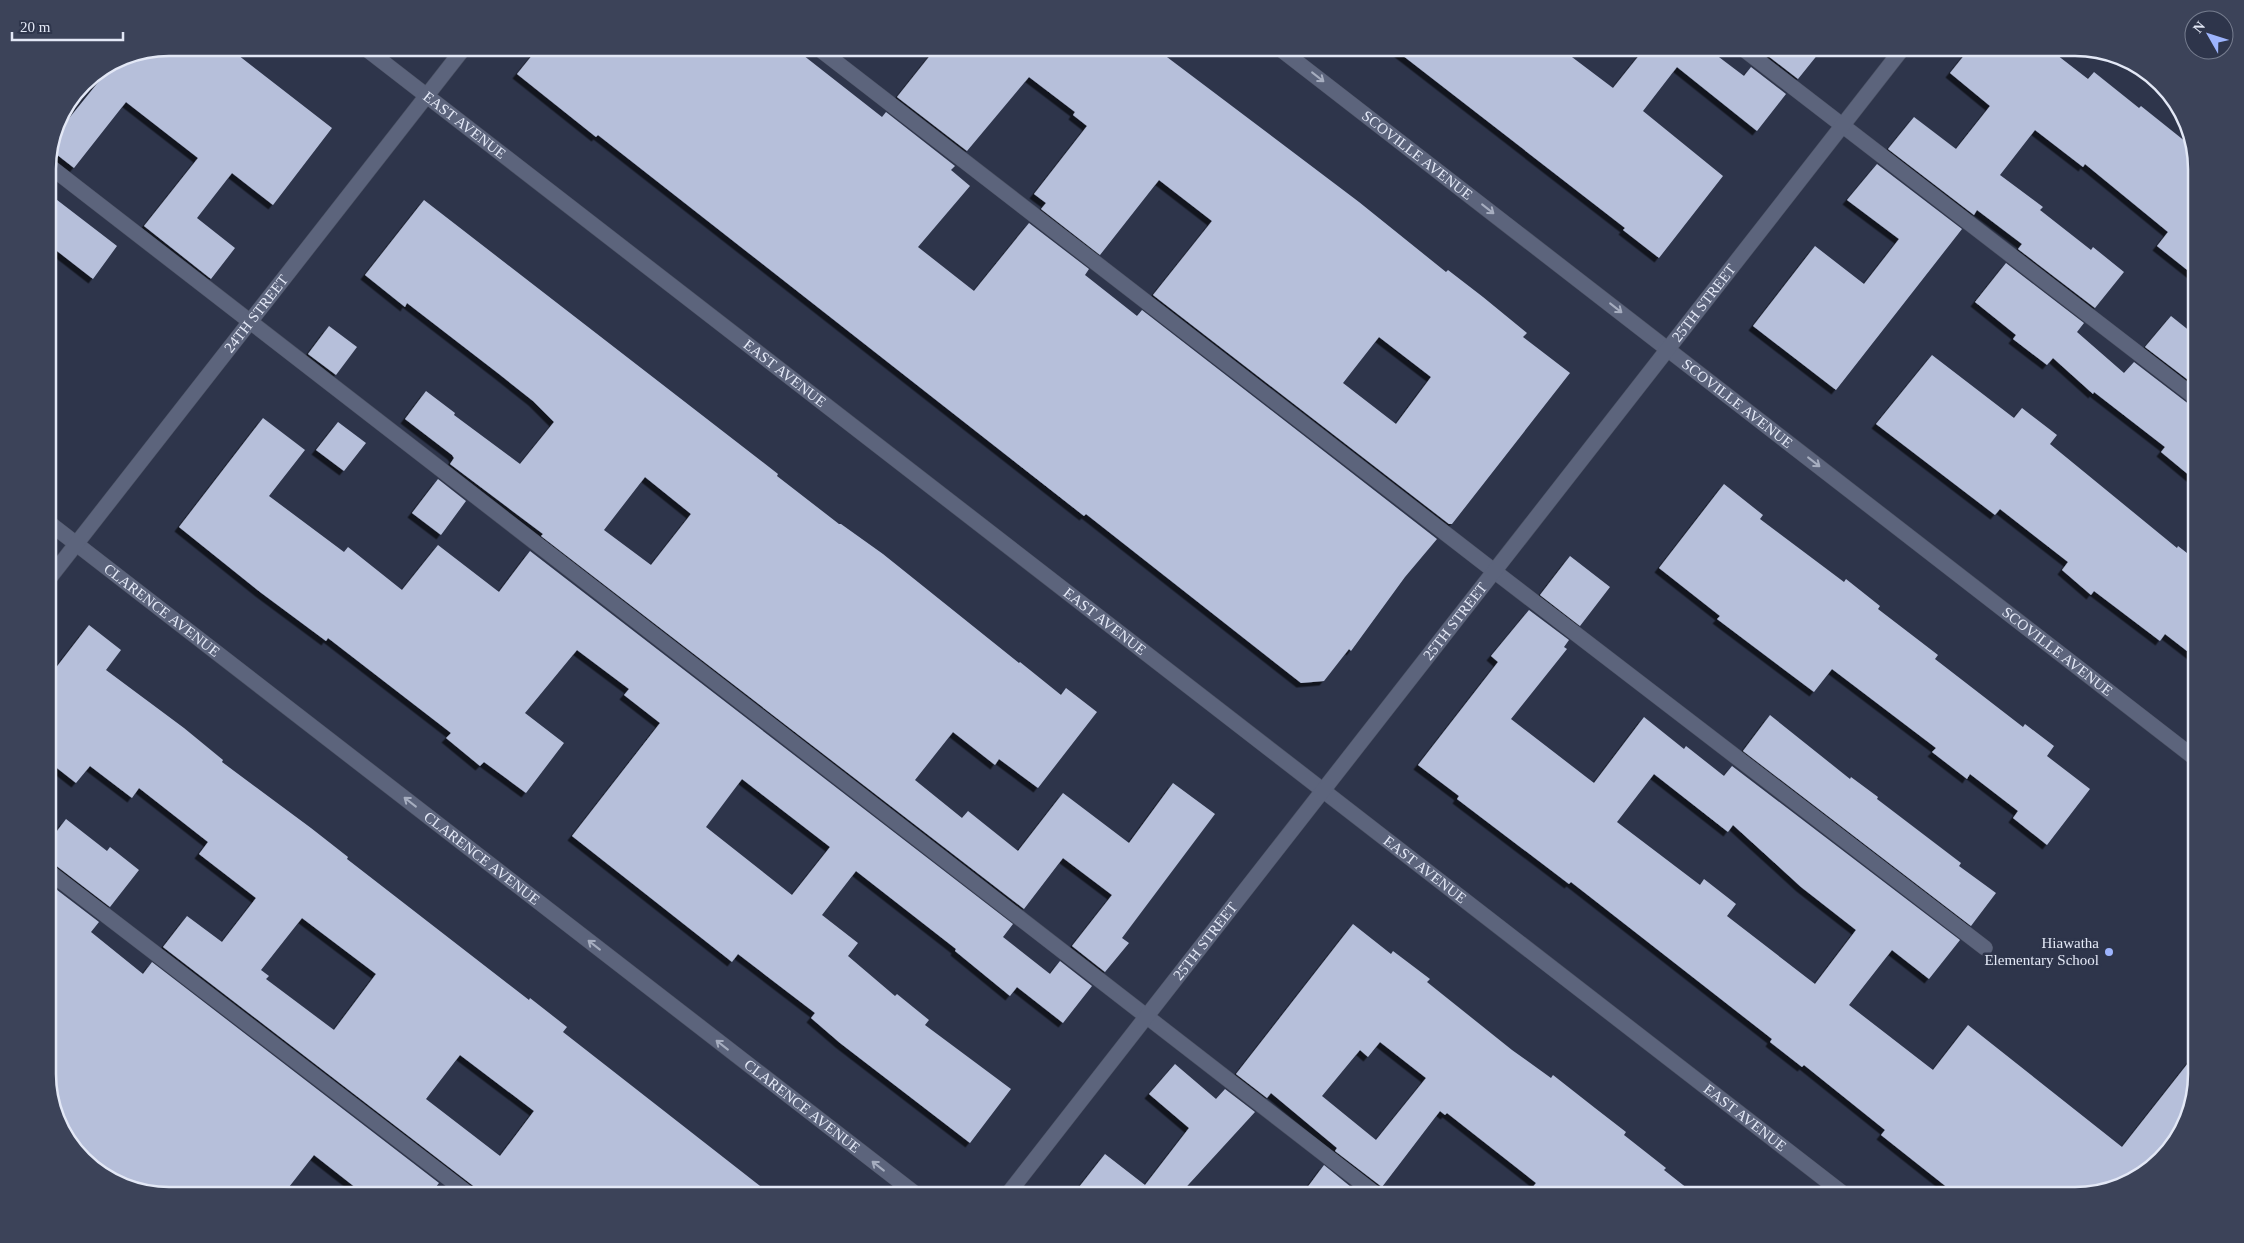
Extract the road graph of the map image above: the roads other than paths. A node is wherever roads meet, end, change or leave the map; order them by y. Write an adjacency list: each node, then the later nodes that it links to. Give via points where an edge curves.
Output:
1 (375, 56): 7 (street, EAST AVENUE)
2 (458, 56): 7 (street, 24TH STREET)
3 (828, 56): 16 (street)
4 (1289, 56): 11 (street, SCOVILLE AVENUE, one-way to 11)
5 (1752, 56): 8 (street)
6 (1898, 56): 8 (street, 25TH STREET)
7 (426, 96): 10 (street, 24TH STREET); 18 (street, EAST AVENUE)
8 (1843, 125): 11 (street, 25TH STREET); 12 (street)
9 (56, 171): 10 (street)
10 (250, 321): 14 (street, 24TH STREET); 21 (street)
11 (1668, 349): 16 (street, 25TH STREET); 17 (street, SCOVILLE AVENUE, one-way to 17)
12 (2188, 392)
13 (56, 528): 14 (street, CLARENCE AVENUE)
14 (76, 544): 15 (street, 24TH STREET); 23 (street, CLARENCE AVENUE, one-way to 14)
15 (56, 570)
16 (1494, 572): 18 (street, 25TH STREET); 20 (street)
17 (2188, 752)
18 (1323, 791): 21 (street, 25TH STREET); 26 (street, EAST AVENUE)
19 (56, 877): 22 (street)
20 (1985, 948)
21 (1146, 1016): 24 (street, 25TH STREET); 25 (street)
22 (458, 1187)
23 (905, 1187)
24 (1014, 1187)
25 (1365, 1187)
26 (1833, 1187)

